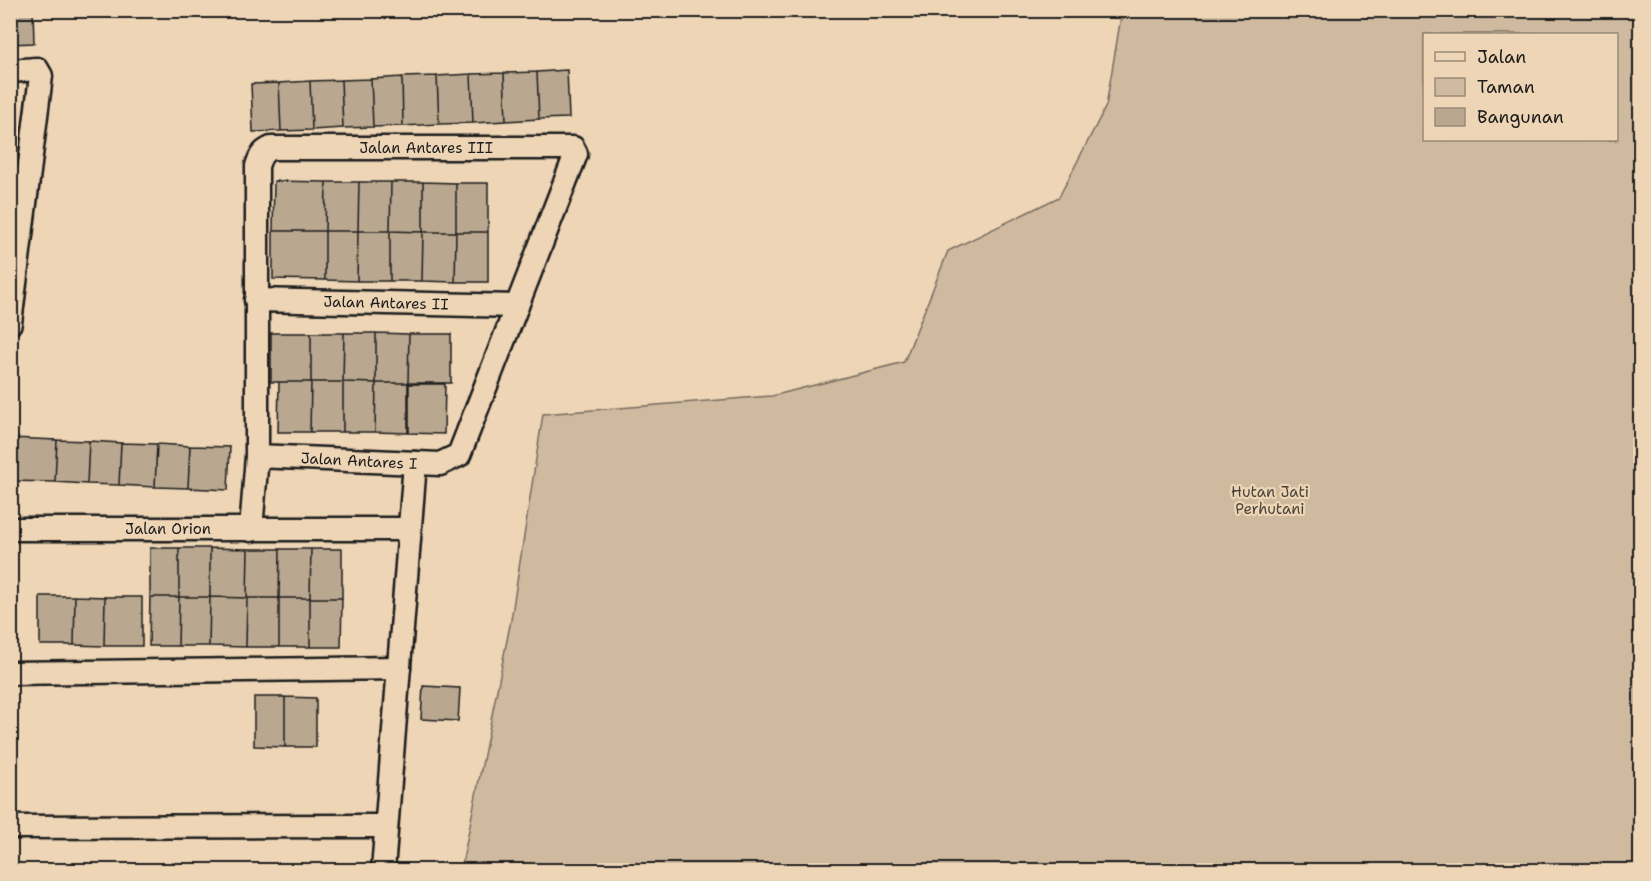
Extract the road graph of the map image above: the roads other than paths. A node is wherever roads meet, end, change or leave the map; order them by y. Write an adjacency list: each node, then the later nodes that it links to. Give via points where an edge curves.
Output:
1 (10, 71): 2 (street, via 37,69 41,76)
2 (17, 232): 5 (street)
3 (256, 300): 4 (street, Jalan Antares II); 4 (street, Jalan Antares III, via 257,166 260,157 271,148 573,148 576,154); 6 (street)
4 (517, 306): 7 (street, Jalan Antares I, via 459,455 440,464)
5 (10, 323)
6 (257, 456): 7 (street, Jalan Antares I); 10 (street)
7 (415, 463): 9 (street)
8 (10, 529): 10 (street, Jalan Orion)
9 (410, 529): 10 (street, Jalan Orion); 11 (street)
10 (251, 530)
11 (399, 668): 12 (street); 13 (street)
12 (10, 673)
13 (386, 826): 14 (street); 15 (street)
14 (10, 827)
15 (383, 870)

